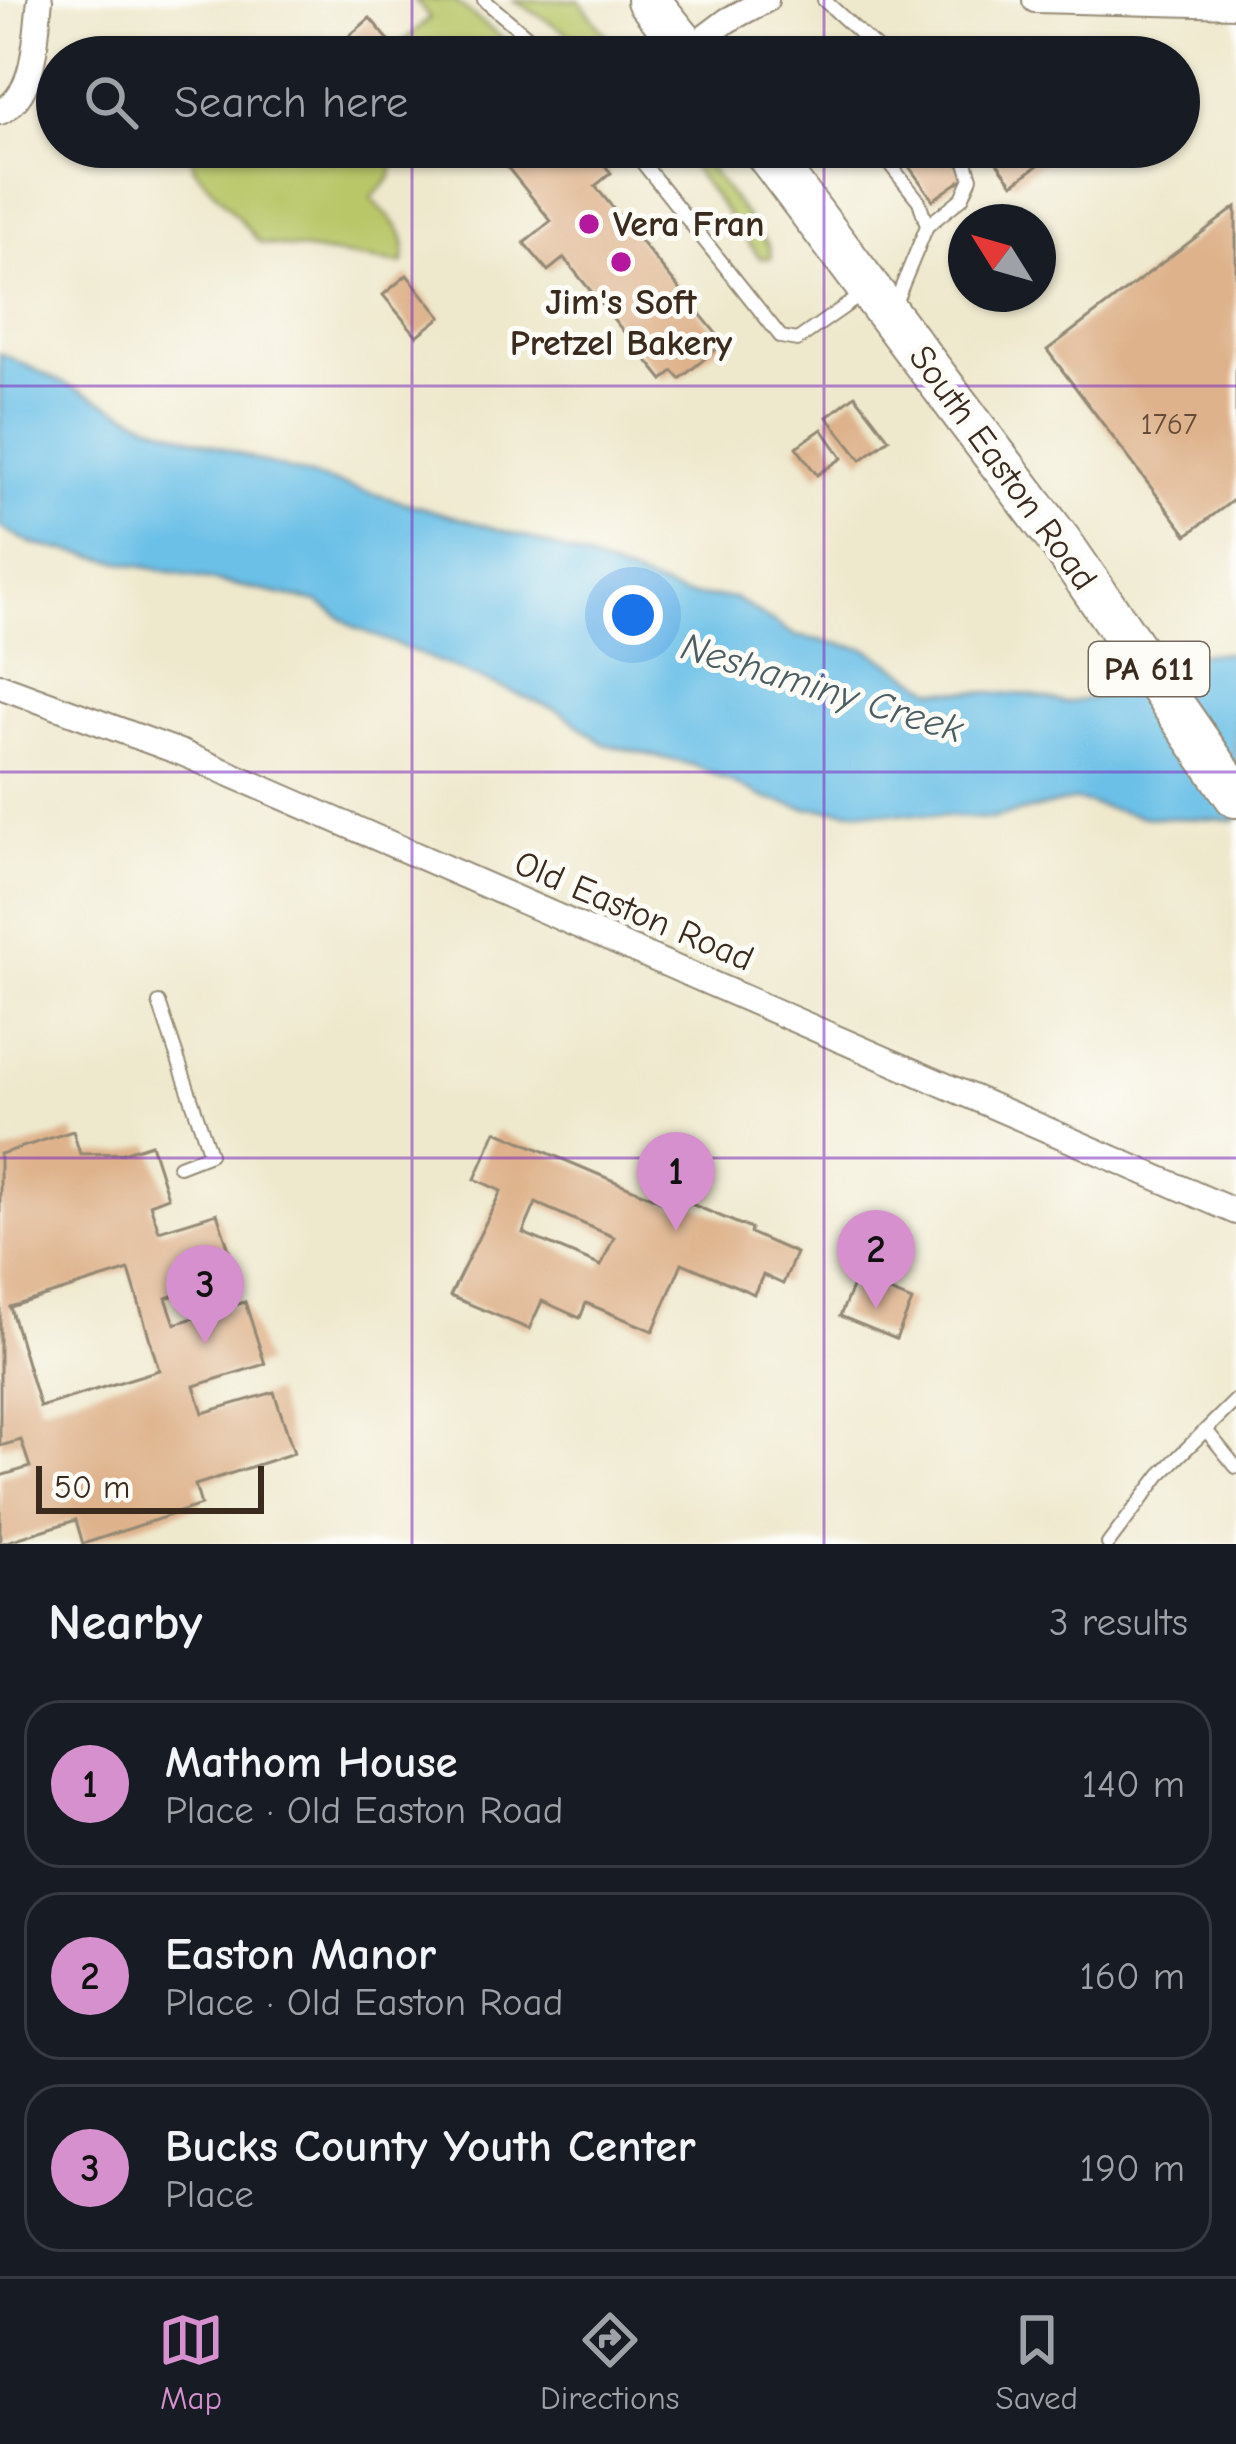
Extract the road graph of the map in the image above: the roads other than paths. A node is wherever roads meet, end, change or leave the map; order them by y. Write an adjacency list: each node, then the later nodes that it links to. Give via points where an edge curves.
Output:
1 (40, 0): 12 (street, via 27,86)
2 (484, 0): 8 (lane)
3 (648, 0): 9 (highway)
4 (766, 0): 10 (street)
5 (824, 0): 11 (lane)
6 (1036, 0): 7 (street)
7 (1236, 5)
8 (528, 36)
9 (677, 36)
10 (711, 36)
11 (863, 36)
12 (0, 112)
13 (646, 168): 18 (lane, via 781,337 797,340)
14 (783, 168): 18 (highway, South Easton Road / PA 611)
15 (893, 168): 17 (lane)
16 (968, 168): 17 (lane, via 962,198)
17 (927, 226): 18 (lane)
18 (880, 302): 20 (highway, South Easton Road / PA 611)
19 (0, 686): 23 (street, Old Easton Road, via 182,753)
20 (1236, 796)
21 (159, 1003): 22 (lane, via 210,1154)
22 (179, 1166)
23 (1236, 1212)
24 (1236, 1400): 25 (lane)
25 (1206, 1430): 26 (lane); 27 (lane, via 1160,1474)
26 (1236, 1467)
27 (1108, 1544)

